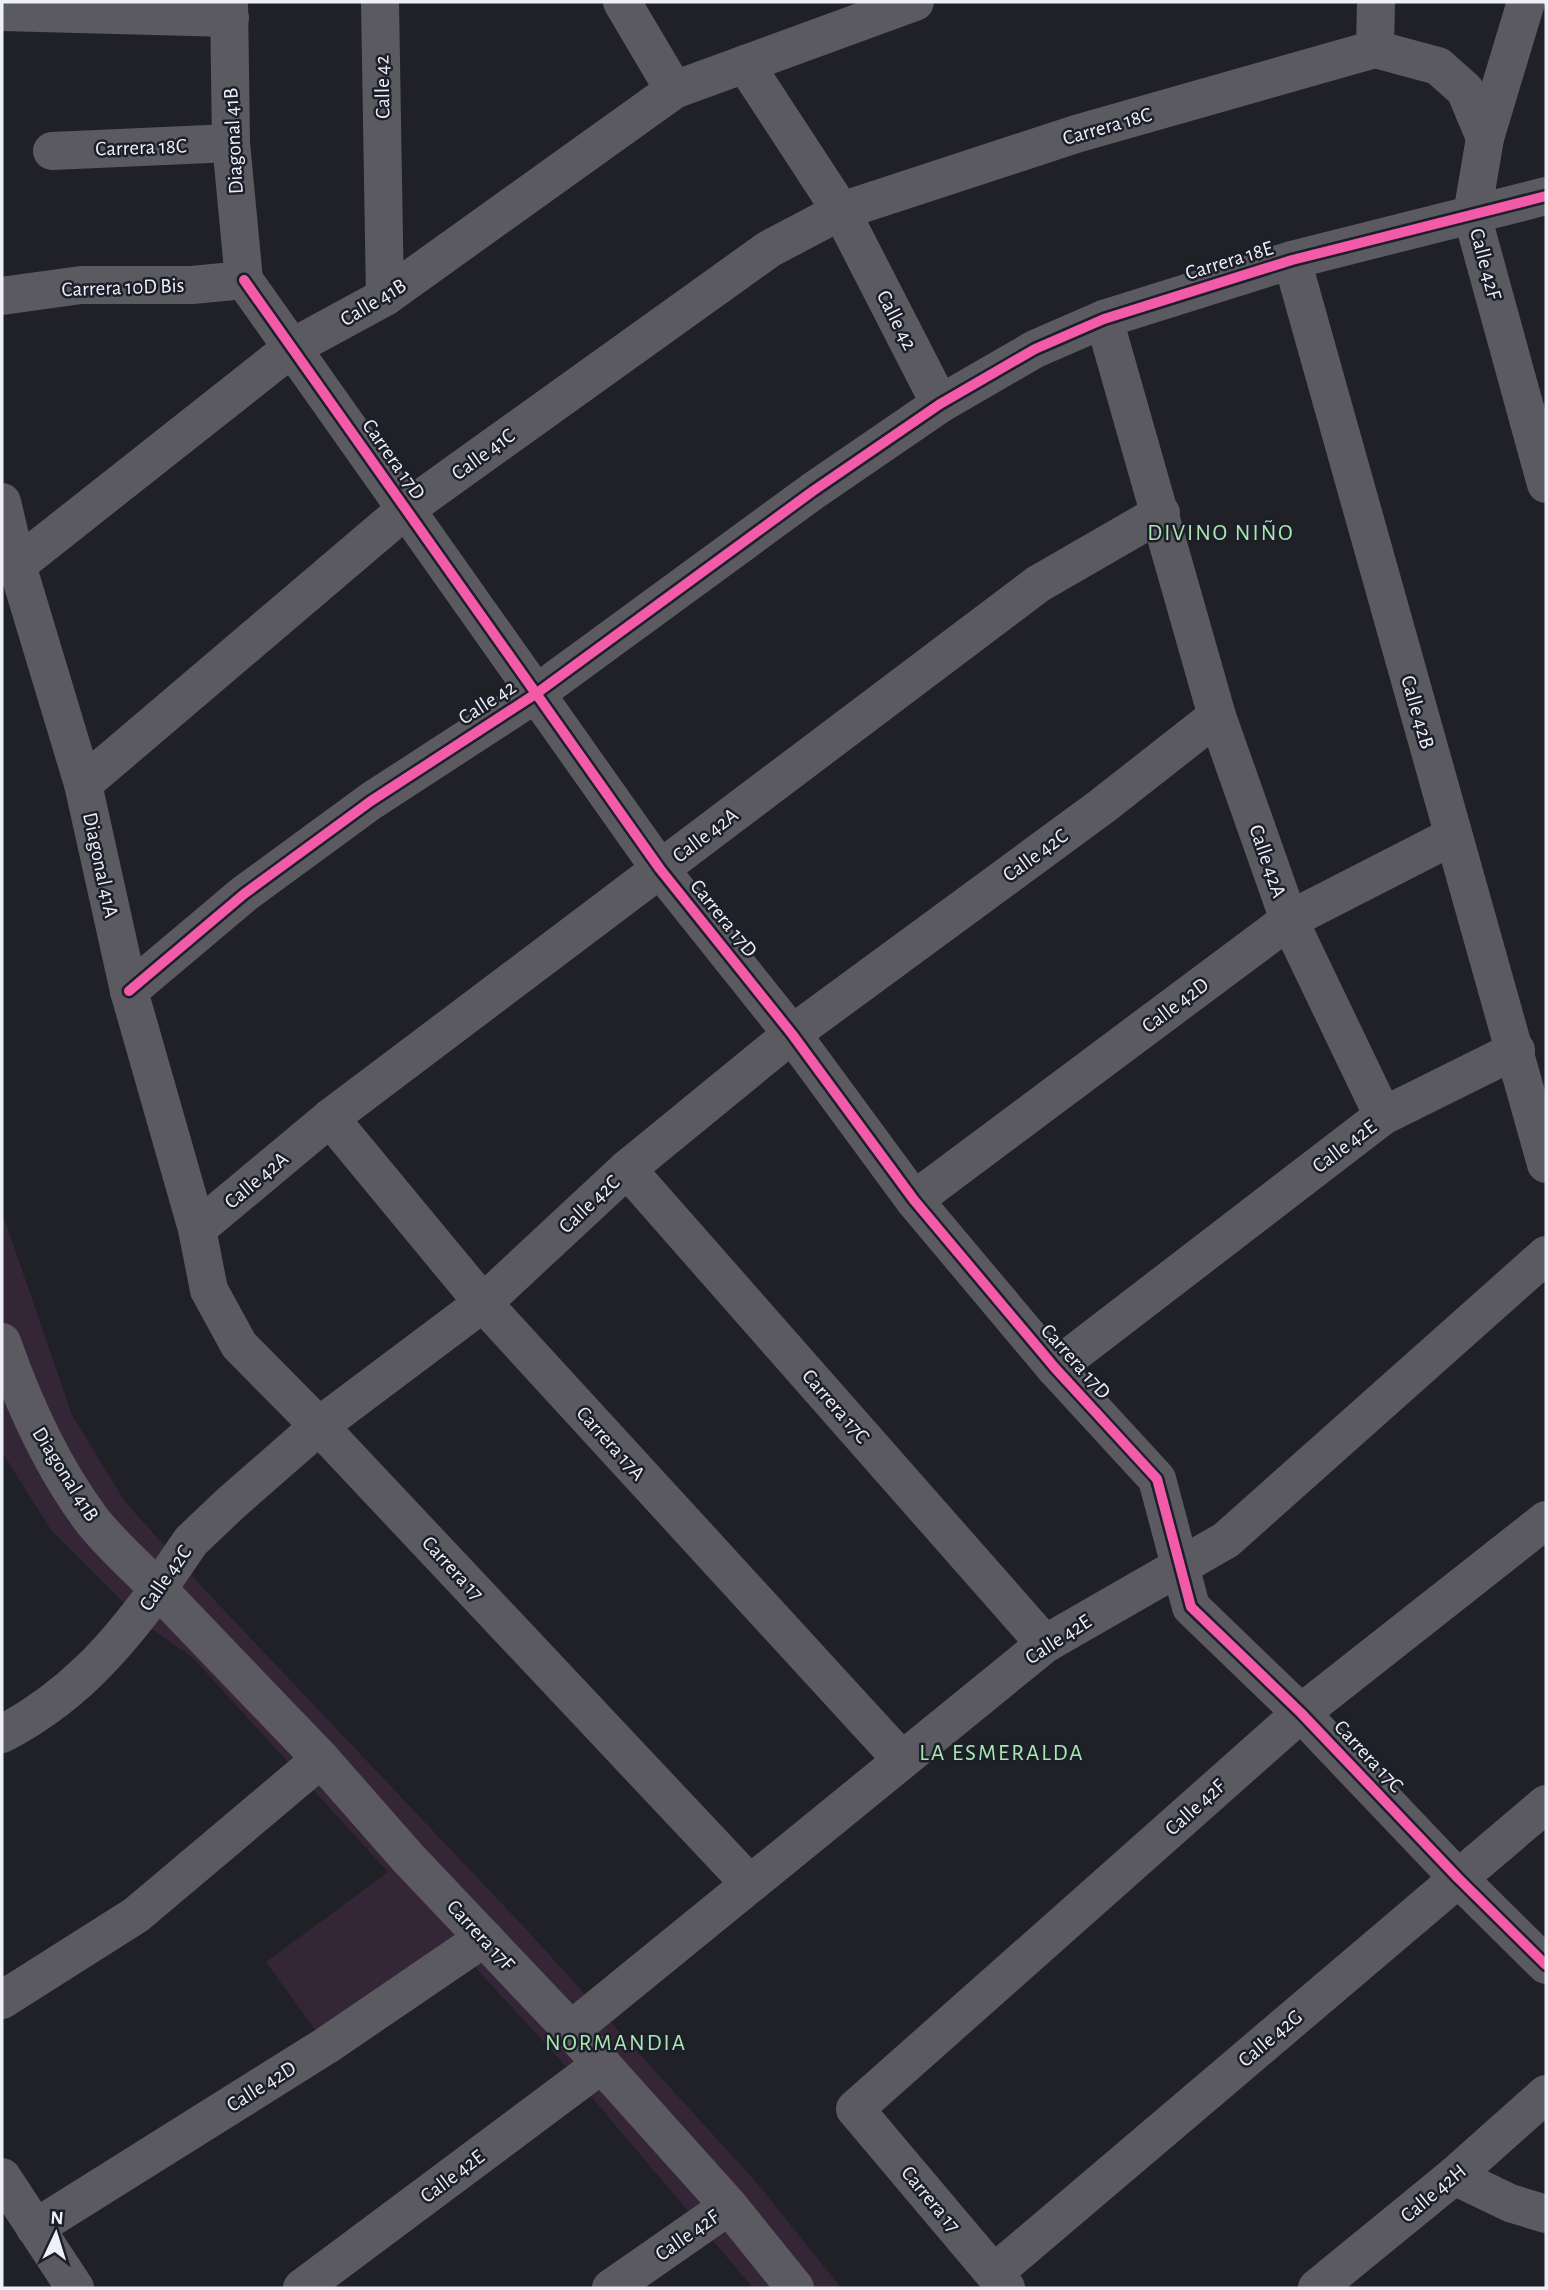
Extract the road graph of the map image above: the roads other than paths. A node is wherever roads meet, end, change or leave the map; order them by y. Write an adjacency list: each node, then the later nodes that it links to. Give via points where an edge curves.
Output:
1 (380, 2): 20 (street, Calle 42)
2 (622, 2): 10 (street)
3 (915, 2): 9 (street)
4 (1376, 2): 8 (street)
5 (1526, 2): 11 (street, Calle 42F)
6 (229, 10): 7 (street); 12 (street, Diagonal 41B)
7 (2, 12)
8 (1375, 49): 11 (street, via 1438,65 1465,90); 15 (street, Carrera 18C, via 1076,134)
9 (745, 64): 10 (street, Calle 41B); 15 (street, Calle 42)
10 (674, 90): 20 (street, Calle 41B)
11 (1485, 138): 16 (street, Calle 42F)
12 (230, 143): 13 (street, Carrera 18C); 18 (street, Diagonal 41B)
13 (52, 151)
14 (1546, 197): 16 (street, Carrera 18E)
15 (841, 211): 23 (street, Calle 42); 26 (street, Calle 41C, via 769,249)
16 (1472, 215): 17 (street, Carrera 18E); 24 (street, Calle 42F)
17 (1292, 260): 21 (street, Carrera 18E); 32 (street, Calle 42B)
18 (244, 280): 19 (street, Carrera 10D Bis, via 80,285); 22 (street, Carrera 17D)
19 (2, 296)
20 (385, 298): 22 (street, Calle 41B)
21 (1104, 319): 23 (street, Carrera 18E, via 1035,349); 27 (street, Calle 42A)
22 (293, 347): 26 (street, Carrera 17D); 28 (street, Calle 41B)
23 (940, 404): 29 (street, Calle 42)
24 (1546, 484)
25 (2, 502): 28 (street, Diagonal 41A)
26 (405, 510): 29 (street, Carrera 17D); 31 (street, Calle 41C)
27 (1161, 513): 30 (street, Calle 42A); 33 (street, Calle 42A, via 1038,584)
28 (17, 565): 31 (street, Diagonal 41A)
29 (537, 693): 33 (street, Carrera 17D); 35 (street, Calle 42, via 371,801 265,879)
30 (1217, 716): 34 (street, Calle 42A); 36 (street, Calle 42C)
31 (83, 784): 35 (street, Diagonal 41A)
32 (1453, 836): 34 (street, Calle 42D); 37 (street, Calle 42B)
33 (660, 869): 36 (street, Carrera 17D); 39 (street, Calle 42A)
34 (1289, 920): 38 (street, Calle 42A); 42 (street, Calle 42D)
35 (129, 991): 43 (street, Diagonal 41A)
36 (792, 1034): 41 (street, Calle 42C); 42 (street, Carrera 17D)
37 (1516, 1051): 38 (street, Calle 42E); 40 (street, Calle 42B)
38 (1383, 1116): 47 (street, Calle 42E)
39 (330, 1118): 43 (street, Calle 42A); 45 (street, Carrera 17A)
40 (1546, 1164)
41 (626, 1168): 45 (street, Calle 42C); 52 (street, Carrera 17C)
42 (914, 1200): 47 (street, Carrera 17D)
43 (197, 1229): 48 (street, Carrera 17, via 209,1290 239,1345)
44 (1546, 1255): 50 (street, Calle 42E, via 1226,1540)
45 (483, 1303): 48 (street, Calle 42C); 56 (street, Carrera 17A)
46 (2, 1342): 51 (street, Diagonal 41B, via 20,1395 49,1453 92,1520)
47 (1055, 1368): 50 (street, Carrera 17D, via 1157,1479)
48 (318, 1426): 51 (street, Calle 42C, via 191,1541); 59 (street, Carrera 17)
49 (1546, 1520): 53 (street, Calle 42F)
50 (1179, 1567): 52 (street, Calle 42E); 53 (street, Carrera 17C, via 1191,1607)
51 (158, 1589): 54 (street, Calle 42C, via 90,1672); 55 (street, Carrera 17F)
52 (1045, 1644): 56 (street, Calle 42E)
53 (1301, 1713): 58 (street, Carrera 17C); 66 (street, Calle 42F)
54 (2, 1734)
55 (321, 1759): 60 (street, Carrera 17F); 62 (street, via 136,1915)
56 (901, 1759): 59 (street, Calle 42E)
57 (1546, 1804): 58 (street, Calle 42G)
58 (1458, 1878): 61 (street, Carrera 17C); 72 (street, Calle 42G)
59 (750, 1884): 63 (street, Calle 42E)
60 (484, 1938): 63 (street, Carrera 17F); 71 (street, Calle 42D, via 327,2045)
61 (1546, 1965)
62 (2, 2000)
63 (571, 2030): 64 (street, Carrera 17F)
64 (601, 2064): 69 (street, Carrera 17F); 74 (street, Calle 42E)
65 (1546, 2094): 67 (street, Calle 42H)
66 (855, 2109): 72 (street, Carrera 17)
67 (1454, 2176): 70 (street, via 1510,2203); 77 (street, Calle 42H)
68 (2, 2177): 71 (street)
69 (729, 2206): 75 (street, Calle 42F); 76 (street, Carrera 17F)
70 (1546, 2214)
71 (35, 2228): 73 (street)
72 (1000, 2281)
73 (75, 2288)
74 (302, 2288)
75 (611, 2288)
76 (795, 2288)
77 (1317, 2288)

